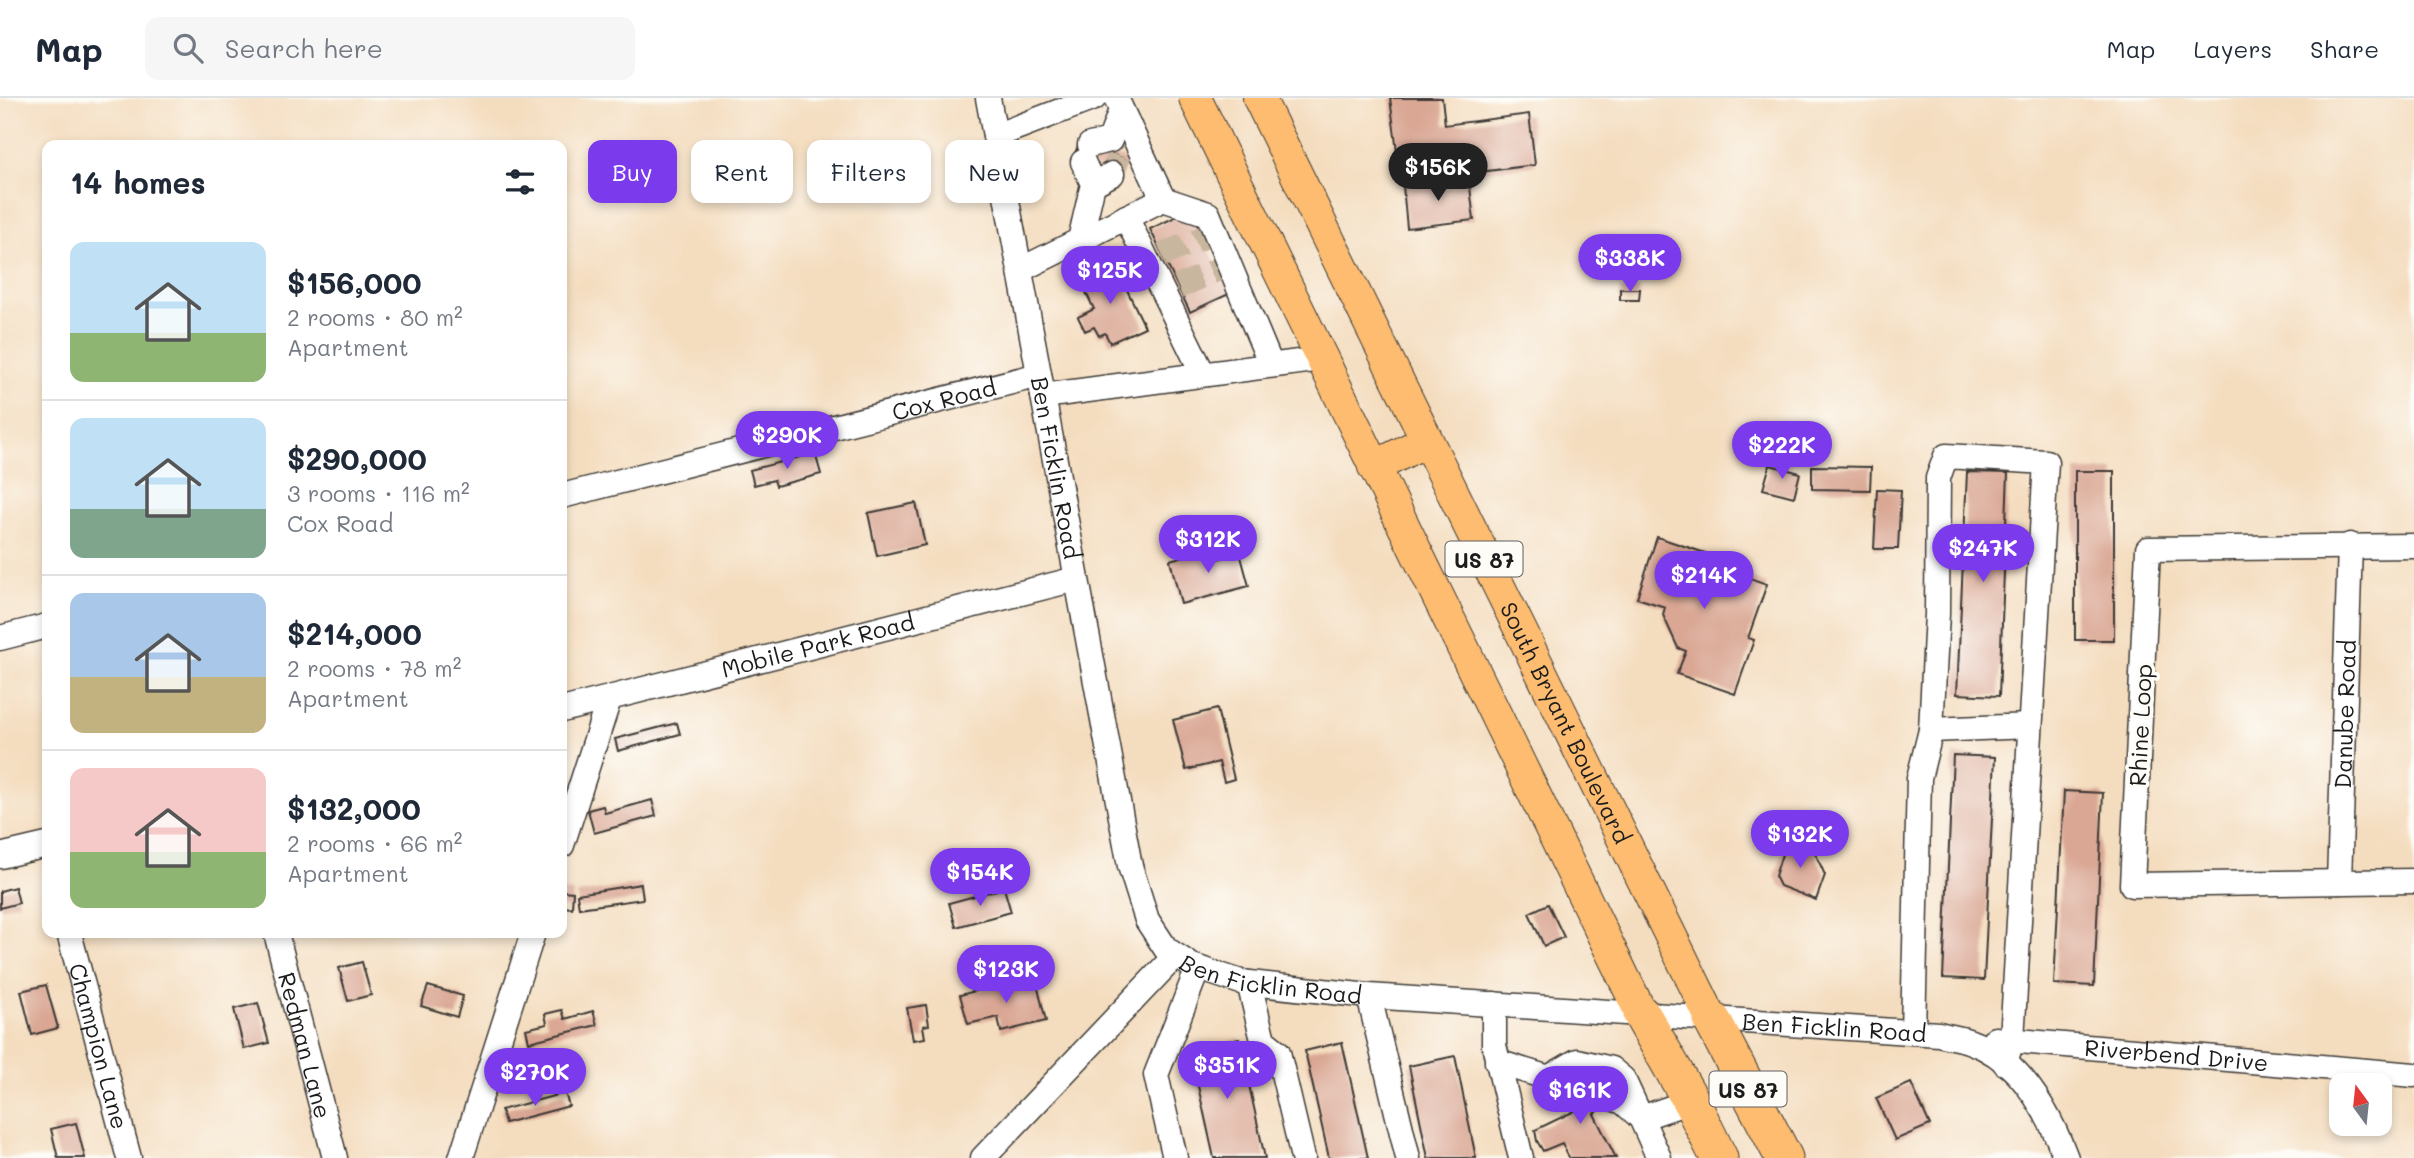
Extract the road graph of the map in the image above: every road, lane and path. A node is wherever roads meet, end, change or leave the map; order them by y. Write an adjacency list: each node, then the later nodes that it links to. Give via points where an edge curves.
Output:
1 (988, 98): 7 (street, Ben Ficklin Road)
2 (1094, 98): 6 (street)
3 (1195, 98): 9 (main road, US 87)
4 (1259, 98): 18 (main road, South Bryant Boulevard / US 87)
5 (1118, 104): 8 (street); 12 (street)
6 (1055, 105): 7 (street)
7 (995, 136): 13 (street, Ben Ficklin Road)
8 (1163, 199): 10 (street); 11 (street, via 1208,214)
9 (1252, 216): 11 (street); 14 (main road, US 87)
10 (1126, 217): 12 (street); 16 (street, via 1155,258)
11 (1210, 234): 15 (street)
12 (1080, 240): 13 (street)
13 (1020, 270): 17 (street, Ben Ficklin Road)
14 (1321, 359): 15 (street, Cox Road); 19 (main road, US 87)
15 (1272, 365): 16 (street, Cox Road)
16 (1203, 374): 17 (street, Cox Road)
17 (1041, 386): 20 (street, Cox Road); 23 (street, Ben Ficklin Road)
18 (1426, 441): 19 (main road); 44 (main road, South Bryant Boulevard / US 87)
19 (1374, 467): 43 (main road, US 87)
20 (567, 495)
21 (2350, 545): 22 (street, Rhine Loop); 34 (street, Danube Road); 34 (street, Rhine Loop, via 2148,549 2133,885)
22 (2414, 546)
23 (1076, 579): 26 (street, Mobile Park Road); 38 (street, Ben Ficklin Road, via 1134,885 1147,920)
24 (42, 627): 25 (street)
25 (0, 638)
26 (609, 699): 27 (street, Mobile Park Road); 30 (street)
27 (567, 709)
28 (2030, 726): 29 (street); 29 (street, via 2046,462 1946,456 1938,478); 47 (street)
29 (1931, 730): 45 (street, via 1919,778)
30 (567, 829)
31 (42, 847): 32 (street)
32 (0, 856)
33 (2414, 881): 34 (street, Rhine Loop)
34 (2339, 882)
35 (70, 938): 53 (street, Champion Lane)
36 (277, 938): 54 (street, Redman Lane)
37 (531, 938): 55 (street)
38 (1174, 957): 39 (street, Ben Ficklin Road); 56 (street)
39 (1198, 968): 40 (street, Ben Ficklin Road); 57 (street, via 1156,1075)
40 (1249, 983): 41 (street, Ben Ficklin Road); 58 (street, via 1263,1040 1278,1052)
41 (1369, 996): 42 (street, Ben Ficklin Road); 59 (street)
42 (1494, 1004): 43 (street, Ben Ficklin Road); 48 (street)
43 (1642, 1015): 44 (street, Ben Ficklin Road); 51 (highway, US 87)
44 (1712, 1020): 45 (street, Ben Ficklin Road); 63 (highway, South Bryant Boulevard / US 87)
45 (1913, 1032): 46 (street, Ben Ficklin Road)
46 (1939, 1034): 47 (street, Riverbend Drive)
47 (2008, 1052): 49 (street, Riverbend Drive); 64 (street, via 2057,1134)
48 (1497, 1062): 50 (street); 60 (street)
49 (2414, 1075)
50 (1548, 1078): 52 (street, via 1623,1102); 52 (street, via 1577,1061 1611,1069 1623,1079)
51 (1691, 1101): 52 (street); 62 (highway, US 87)
52 (1642, 1118): 61 (street)
53 (129, 1158)
54 (335, 1158)
55 (461, 1158)
56 (983, 1158)
57 (1175, 1158)
58 (1303, 1158)
59 (1408, 1158)
60 (1521, 1158)
61 (1659, 1158)
62 (1719, 1158)
63 (1784, 1158)
64 (2066, 1158)

